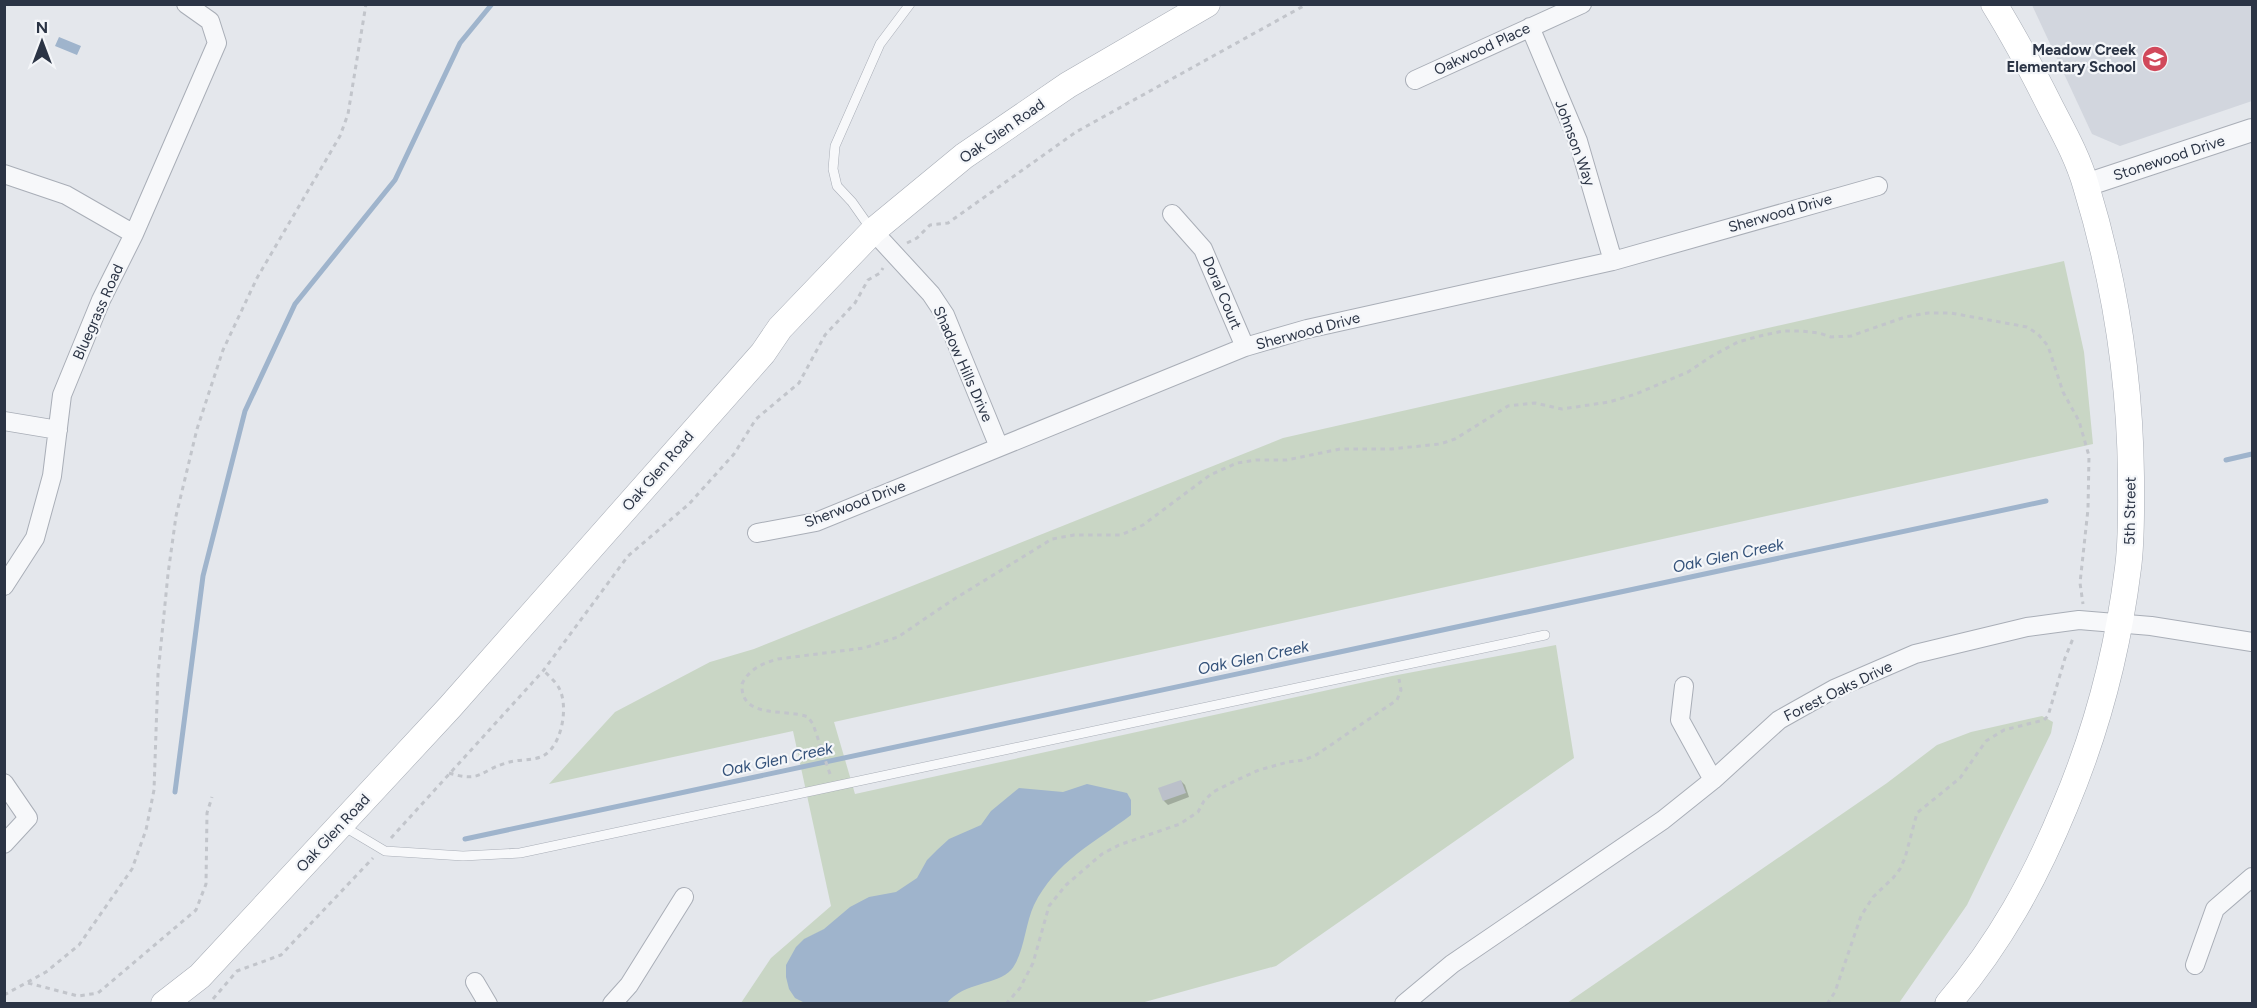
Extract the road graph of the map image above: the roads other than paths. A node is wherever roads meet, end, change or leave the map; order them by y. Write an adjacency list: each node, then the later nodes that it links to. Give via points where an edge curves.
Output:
1 (186, 4): 14 (street, Bluegrass Road, via 210,21 217,44)
2 (910, 4): 13 (lane, via 880,44 836,146 833,169 837,186)
3 (1207, 4): 13 (main road, Oak Glen Road, via 1068,85 964,156)
4 (1582, 4): 6 (street, Oakwood Place)
5 (1994, 4): 10 (main road, 5th Street, via 2073,150)
6 (1530, 27): 7 (street, Oakwood Place); 15 (street, Johnson Way, via 1578,141)
7 (1415, 80)
8 (2253, 130): 10 (street, Stonewood Drive)
9 (4, 174): 14 (street, via 66,195)
10 (2086, 185): 22 (main road, 5th Street, via 2114,297 2130,415 2128,566)
11 (1878, 186): 15 (street, Sherwood Drive)
12 (1172, 214): 16 (street, Doral Court, via 1203,249)
13 (873, 231): 19 (street, Shadow Hills Drive, via 931,294 945,315); 28 (main road, Oak Glen Road, via 780,328 763,353)
14 (134, 234): 18 (street, Bluegrass Road, via 101,300 62,395)
15 (1613, 261): 16 (street, Sherwood Drive, via 1307,329)
16 (1245, 347): 19 (street, Sherwood Drive)
17 (4, 421): 18 (street)
18 (58, 430): 21 (street, Bluegrass Road, via 52,476 35,538)
19 (999, 447): 20 (street, Sherwood Drive, via 816,522)
20 (757, 533)
21 (4, 586)
22 (2120, 623): 24 (street, Forest Oaks Drive); 26 (street, Forest Oaks Drive, via 2079,620 2027,627 1905,658 1779,720); 38 (main road, 5th Street, via 2080,771 2046,852 2009,922)
23 (1545, 635): 28 (lane, via 520,854 463,856 385,851)
24 (2253, 642)
25 (1684, 686): 26 (street, via 1680,720)
26 (1713, 780): 37 (street, Forest Oaks Drive, via 1663,820 1452,964)
27 (4, 783): 29 (street, via 28,818)
28 (341, 825): 34 (main road, Oak Glen Road)
29 (4, 844)
30 (2253, 877): 32 (street, via 2215,909)
31 (684, 897): 36 (street, via 629,986)
32 (2194, 964)
33 (475, 982): 35 (street)
34 (174, 1001)
35 (489, 1004)
36 (612, 1004)
37 (1404, 1004)
38 (1948, 1004)

